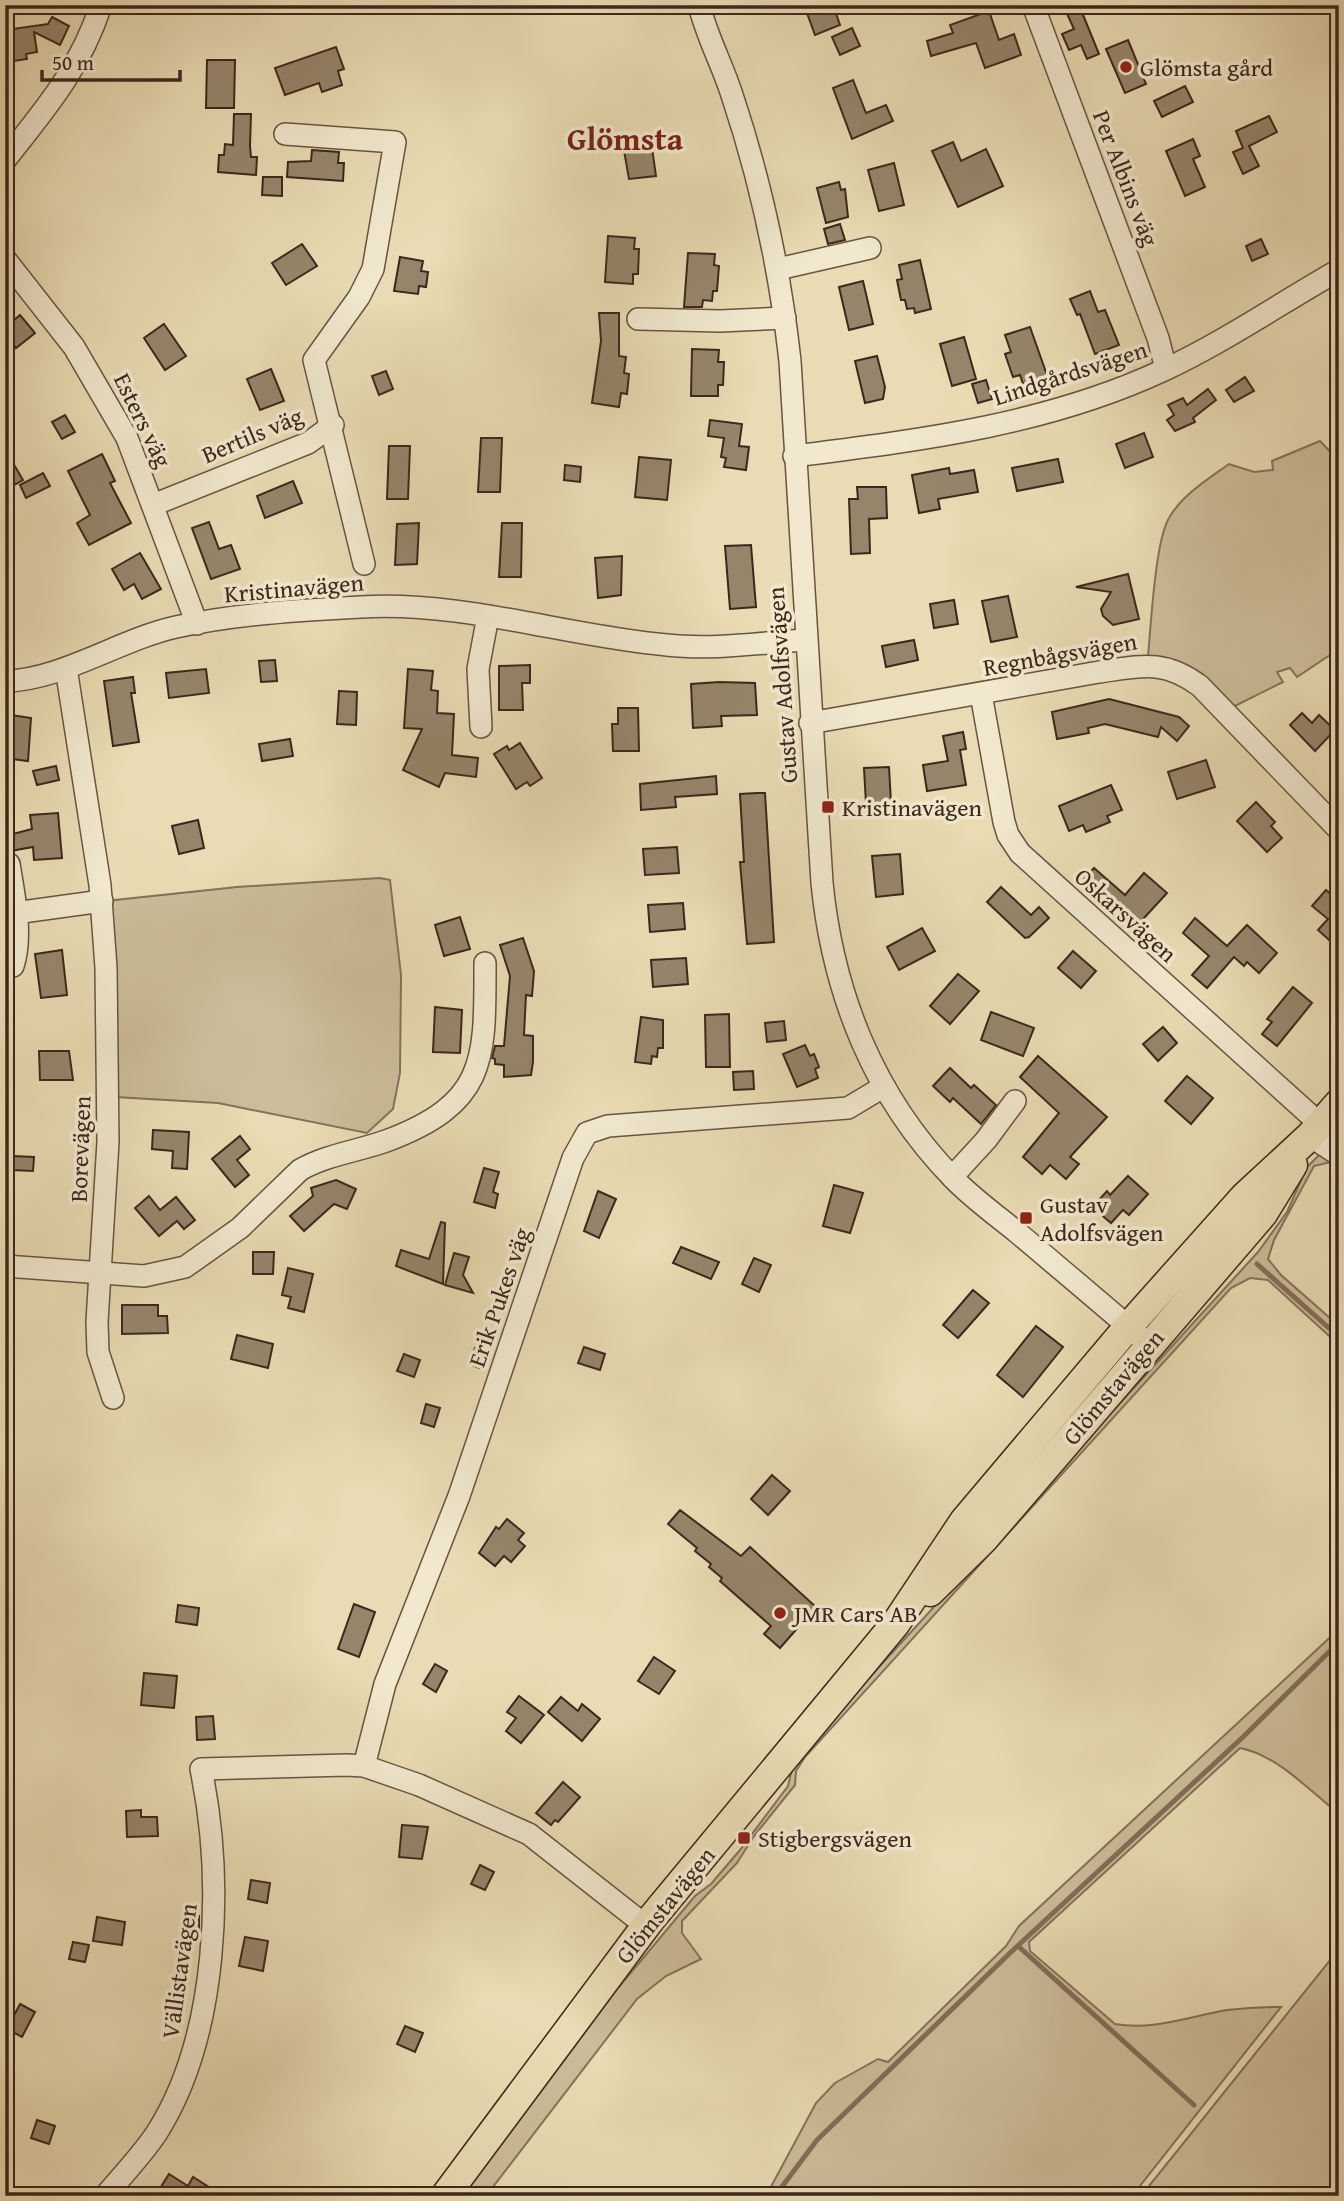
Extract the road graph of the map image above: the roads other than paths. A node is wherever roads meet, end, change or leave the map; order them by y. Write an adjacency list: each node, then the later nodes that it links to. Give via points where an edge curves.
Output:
1 (101, 5): 5 (street, via 67,82)
2 (699, 5): 8 (street, Gustav Adolfsvägen, via 707,38 733,96)
3 (1033, 5): 12 (street, Per Albins väg)
4 (285, 134): 13 (street, via 395,142 373,269 359,298 314,360)
5 (5, 160)
6 (870, 248): 8 (street)
7 (5, 259): 15 (street, Esters väg, via 74,347 103,393 127,438)
8 (778, 269): 10 (street, Gustav Adolfsvägen)
9 (1339, 270): 12 (street, Lindgårdsvägen)
10 (785, 318): 11 (street); 14 (street, Gustav Adolfsvägen)
11 (638, 319)
12 (1166, 369): 14 (street, Lindgårdsvägen, via 1022,420 924,440)
13 (333, 425): 15 (street, Bertils väg, via 308,443); 16 (street)
14 (794, 456): 19 (street, Gustav Adolfsvägen)
15 (153, 505): 18 (street, Esters väg)
16 (364, 564)
17 (488, 616): 18 (street, Kristinavägen, via 414,607 361,607); 19 (street, Kristinavägen, via 669,646); 24 (street, via 478,669)
18 (197, 624): 20 (street, Kristinavägen, via 130,640)
19 (805, 640): 23 (street, Gustav Adolfsvägen)
20 (66, 668): 21 (street, Kristinavägen, via 23,681); 27 (street, Borevägen)
21 (5, 681)
22 (981, 694): 23 (street, Regnbågsvägen); 25 (street, Regnbågsvägen, via 1145,665 1171,669 1200,686); 34 (street, Oskarsvägen, via 1002,813 1008,835 1020,853)
23 (810, 723): 31 (street, Gustav Adolfsvägen, via 830,948 848,1010)
24 (481, 727)
25 (1339, 830)
26 (9, 864): 28 (street)
27 (102, 901): 28 (street); 38 (street, Borevägen, via 109,1094)
28 (15, 913): 30 (street)
29 (485, 963): 38 (street, via 479,1065 467,1088 441,1114 387,1141 300,1170 240,1228 185,1267 144,1276)
30 (13, 966)
31 (883, 1087): 36 (street, Gustav Adolfsvägen); 41 (street, Erik Pukes väg, via 848,1108 608,1126 587,1133 573,1158 459,1496 385,1684)
32 (1015, 1101): 36 (street)
33 (1339, 1103): 34 (main road, Glömstavägen)
34 (1315, 1130): 35 (street, Oskarsvägen); 39 (main road, Glömstavägen, via 1244,1197)
35 (1339, 1155)
36 (952, 1177): 39 (street, Gustav Adolfsvägen)
37 (5, 1266): 38 (street)
38 (100, 1273): 40 (street, Borevägen, via 99,1352)
39 (1138, 1336): 42 (main road, Glömstavägen, via 964,1521 896,1623)
40 (113, 1398)
41 (364, 1766): 42 (street, via 432,1790 529,1834); 43 (street, Vällistavägen, via 201,1769 216,1900 198,2039 157,2133)
42 (646, 1926): 44 (main road, Glömstavägen)
43 (104, 2196)
44 (444, 2196)

